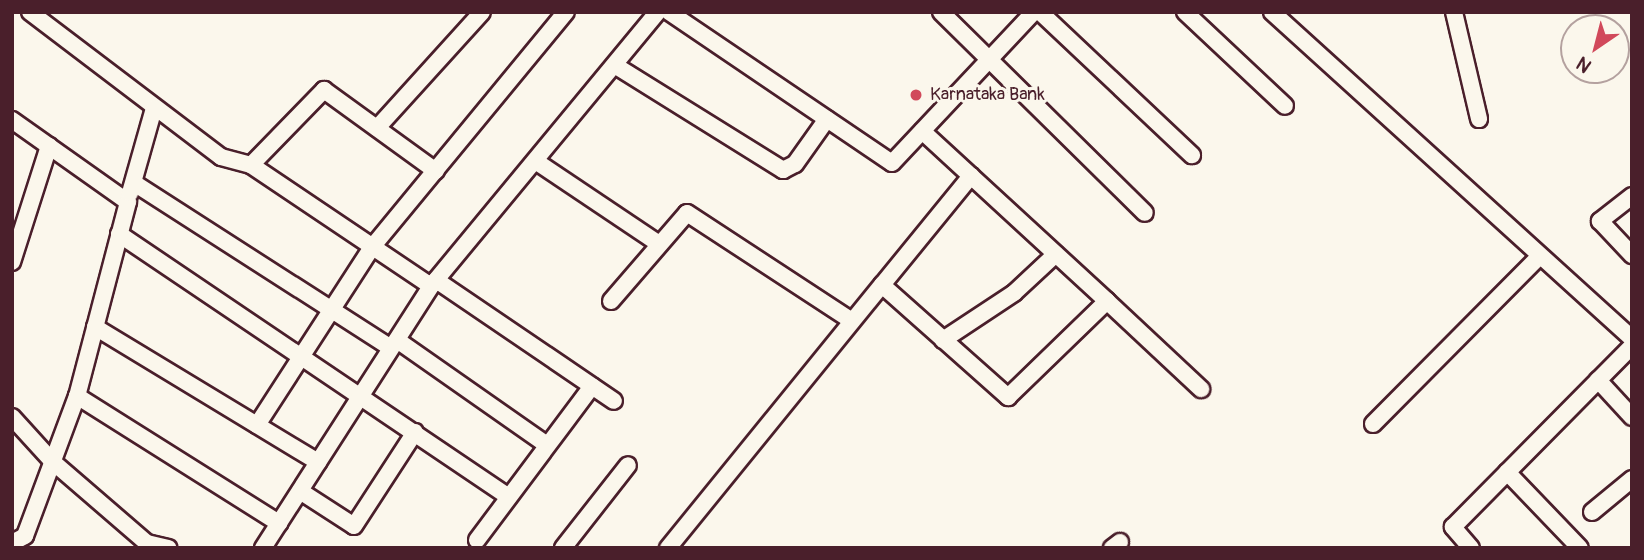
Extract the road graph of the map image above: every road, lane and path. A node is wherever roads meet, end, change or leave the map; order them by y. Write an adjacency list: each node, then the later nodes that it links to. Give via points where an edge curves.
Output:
1 (30, 12): 17 (street)
2 (482, 12): 21 (street)
3 (566, 12): 27 (street)
4 (659, 12): 15 (street)
5 (669, 12): 18 (street)
6 (941, 12): 14 (street)
7 (1034, 12): 14 (street)
8 (1040, 12): 24 (street)
9 (1185, 12): 16 (street)
10 (1272, 12): 13 (street)
11 (1290, 12): 13 (street)
12 (1454, 12): 19 (street)
13 (1295, 34): 38 (street)
14 (991, 58): 22 (street); 32 (street)
15 (616, 66): 18 (street, via 783,170 795,164); 25 (street)
16 (1285, 106)
17 (154, 108): 26 (street, via 221,157); 29 (street)
18 (827, 119): 22 (street, via 892,163)
19 (1479, 119)
20 (12, 120): 23 (street)
21 (377, 128): 26 (street, via 324,90); 27 (street)
22 (922, 131): 28 (street)
23 (49, 146): 31 (street); 39 (street)
24 (1192, 155)
25 (537, 162): 34 (street); 40 (street)
26 (251, 165): 35 (street)
27 (436, 171): 35 (street)
28 (971, 176): 36 (street); 41 (street)
29 (134, 183): 31 (street); 44 (street)
30 (1632, 196): 37 (street, via 1600,221)
31 (128, 202): 33 (street)
32 (1145, 214)
33 (120, 234): 46 (street); 51 (street)
34 (659, 244): 42 (street); 45 (street, via 687,213)
35 (373, 246): 40 (street); 44 (street)
36 (1056, 254): 43 (street); 48 (street, via 1014,293)
37 (1632, 255)
38 (1538, 258): 47 (street); 59 (street)
39 (12, 262)
40 (434, 283): 49 (street); 53 (street)
41 (882, 285): 45 (street); 48 (street)
42 (611, 301)
43 (1107, 301): 48 (street, via 1008,397); 54 (street)
44 (328, 308): 49 (street); 51 (street)
45 (852, 321): 78 (street)
46 (95, 327): 56 (street); 60 (street)
47 (1632, 339)
48 (943, 340)
49 (394, 344): 55 (street); 63 (street)
50 (1632, 346): 52 (street)
51 (299, 353): 55 (street); 60 (street)
52 (1598, 380): 58 (street); 67 (street)
53 (592, 386): 57 (street); 63 (street)
54 (1201, 389)
55 (362, 394): 62 (street); 65 (street)
56 (77, 396): 64 (street); 72 (street)
57 (614, 401)
58 (1632, 417)
59 (1373, 424)
60 (257, 425): 65 (street)
61 (16, 427): 64 (street)
62 (415, 432): 69 (street, via 354,526); 70 (street)
63 (547, 445): 70 (street)
64 (53, 462): 74 (street, via 24,536); 75 (street, via 146,543)
65 (318, 462): 69 (street)
66 (628, 465): 77 (street)
67 (1507, 472): 79 (street, via 1452,527); 80 (street)
68 (1632, 480): 71 (street)
69 (300, 491): 72 (street)
70 (509, 497): 73 (street)
71 (1592, 512)
72 (279, 523): 76 (street)
73 (477, 540)
74 (12, 543)
75 (168, 548)
76 (263, 548)
77 (563, 548)
78 (668, 548)
79 (1471, 548)
80 (1580, 548)

